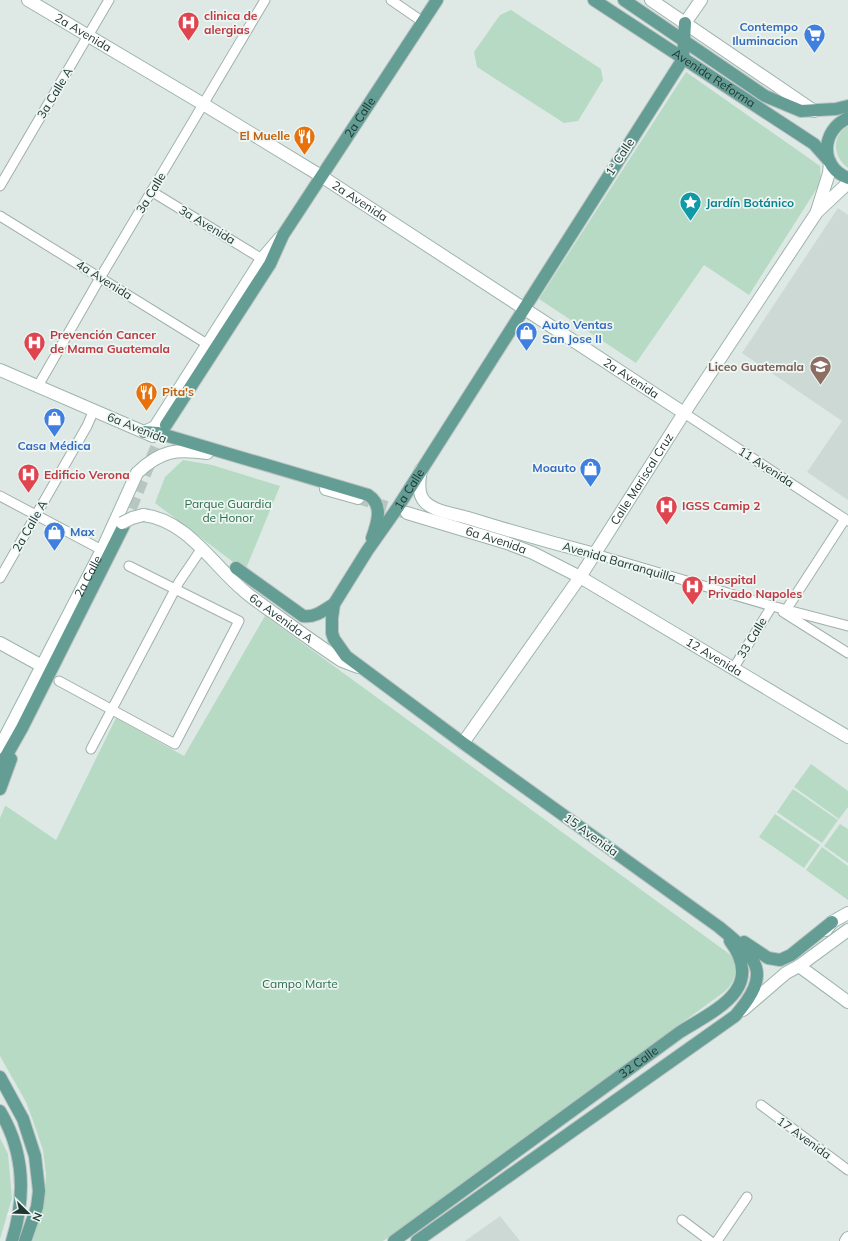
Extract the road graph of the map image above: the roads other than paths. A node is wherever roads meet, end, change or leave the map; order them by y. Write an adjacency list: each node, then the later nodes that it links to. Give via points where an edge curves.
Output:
1 (28, 0): 12 (street, 2a Avenida)
2 (109, 0): 12 (street, 3a Calle A)
3 (265, 0): 15 (street, 3a Calle)
4 (391, 0): 10 (street)
5 (436, 0): 10 (main road, 2a Calle)
6 (594, 0): 14 (main road, Avenida Reforma)
7 (624, 0): 13 (main road, Avenida Reforma)
8 (652, 0): 11 (street)
9 (701, 0): 11 (street)
10 (423, 22): 20 (main road, 2a Calle)
11 (685, 23): 13 (main road, 1ª Calle); 17 (street)
12 (88, 36): 15 (street, 2a Avenida); 23 (street, 3a Calle A)
13 (684, 41): 14 (main road, 1ª Calle); 17 (main road, Avenida Reforma, via 765,96 801,111)
14 (683, 58): 19 (main road, Avenida Reforma, via 814,144); 32 (main road, 1ª Calle)
15 (203, 104): 20 (street, 2a Avenida); 24 (street, 3a Calle)
16 (844, 109): 17 (main road, Avenida Reforma)
17 (814, 111)
18 (848, 118): 19 (main road, via 836,125 828,138 826,146)
19 (830, 162): 21 (main road, Avenida Reforma, via 835,170); 27 (street, Calle Mariscal Cruz)
20 (320, 176): 29 (main road, 2a Calle); 32 (street, 2a Avenida)
21 (848, 178)
22 (848, 183): 26 (street, Calle Mariscal Cruz)
23 (0, 186)
24 (151, 191): 30 (street, 3a Avenida); 31 (street, 3a Calle)
25 (848, 193): 26 (street)
26 (832, 198): 27 (street, Calle Mariscal Cruz)
27 (817, 212): 37 (street, Calle Mariscal Cruz)
28 (0, 216): 31 (street, 4a Avenida)
29 (283, 235): 30 (street, 2a Calle); 38 (main road, 2a Calle, via 270,264)
30 (262, 258): 33 (street, 2a Calle)
31 (100, 278): 33 (street, 4a Avenida); 35 (street, 3a Calle)
32 (523, 308): 37 (street, 2a Avenida); 41 (main road, 1a Calle)
33 (207, 344): 39 (street, 2a Calle, via 155,427)
34 (0, 370): 35 (street, 6a Avenida)
35 (38, 386): 36 (street, 6a Avenida)
36 (94, 410): 39 (street, 6a Avenida); 45 (street, 2a Calle A)
37 (684, 413): 46 (street, 11 Avenida); 52 (street, Calle Mariscal Cruz)
38 (166, 425)
39 (144, 432): 40 (street, 6a Avenida); 51 (main road, via 158,433 368,495 374,499 378,511 375,530)
40 (207, 453): 43 (street, 6a Avenida); 49 (street, 2a Calle, via 177,451 147,464 137,473)
41 (421, 470): 48 (street, Avenida Barranquilla, via 418,483 420,492 422,499 429,506); 51 (main road, 1a Calle)
42 (0, 496): 45 (street)
43 (358, 498)
44 (407, 513): 55 (street, 6a Avenida, via 507,542)
45 (36, 515): 49 (street); 56 (street, 2a Calle A)
46 (846, 520): 60 (street)
47 (123, 524): 49 (street, 6a Avenida A); 50 (street, 6a Avenida A, bridge, via 143,515 153,516 186,535); 69 (main road, 2a Calle)
48 (519, 534): 52 (street, Avenida Barranquilla); 55 (street, via 570,564)
49 (104, 545): 64 (street, 2a Calle)
50 (202, 548): 57 (street); 65 (street, 6a Avenida A, via 243,591 342,661)
51 (367, 551): 58 (main road, 1a Calle)
52 (595, 554): 55 (street, Calle Mariscal Cruz); 59 (street, Avenida Barranquilla)
53 (129, 566): 57 (street)
54 (236, 568): 58 (main road, via 303,616 311,617)
55 (580, 577): 66 (street, 12 Avenida); 71 (street, Calle Mariscal Cruz)
56 (0, 578)
57 (175, 589): 68 (street); 68 (street, via 239,621 175,744)
58 (334, 604): 65 (main road, 1a Calle, via 334,639 342,652)
59 (773, 607): 60 (street, Avenida Barranquilla); 63 (street); 66 (street, 33 Calle)
60 (786, 610): 61 (street, Avenida Barranquilla)
61 (848, 626)
62 (0, 643): 64 (street)
63 (848, 653)
64 (42, 666): 72 (street, 2a Calle)
65 (361, 668): 71 (main road, 6a Avenida A)
66 (733, 669): 70 (street, 12 Avenida)
67 (59, 681): 68 (street)
68 (112, 709): 73 (street)
69 (22, 728): 74 (main road, 2a Calle); 75 (main road)
70 (848, 737)
71 (462, 744): 78 (main road, 15 Avenida)
72 (0, 747)
73 (91, 749)
74 (0, 767)
75 (0, 789)
76 (848, 913): 77 (street)
77 (832, 922): 78 (main road, via 791,955 780,960 768,958); 81 (street, via 793,960)
78 (719, 927): 83 (main road, 32 Calle, via 750,955 756,969 754,990); 93 (main road, 32 Calle, via 734,946 741,962 742,976 730,1000 652,1053)
79 (848, 930): 80 (street, 32 Calle)
80 (799, 966): 81 (street, 32 Calle); 82 (street)
81 (786, 973): 83 (street, 32 Calle)
82 (848, 1002)
83 (735, 1016): 94 (main road, 32 Calle)
84 (0, 1077): 92 (main road, via 23,1119 35,1156 37,1207)
85 (760, 1106): 87 (street, 17 Avenida)
86 (0, 1111): 91 (main road, via 14,1140 21,1171 20,1197)
87 (848, 1170)
88 (747, 1198): 96 (street)
89 (682, 1220): 95 (street)
90 (848, 1238): 97 (street)
91 (12, 1241)
92 (25, 1241)
93 (394, 1241)
94 (417, 1241)
95 (710, 1241)
96 (717, 1241)
97 (846, 1241)

